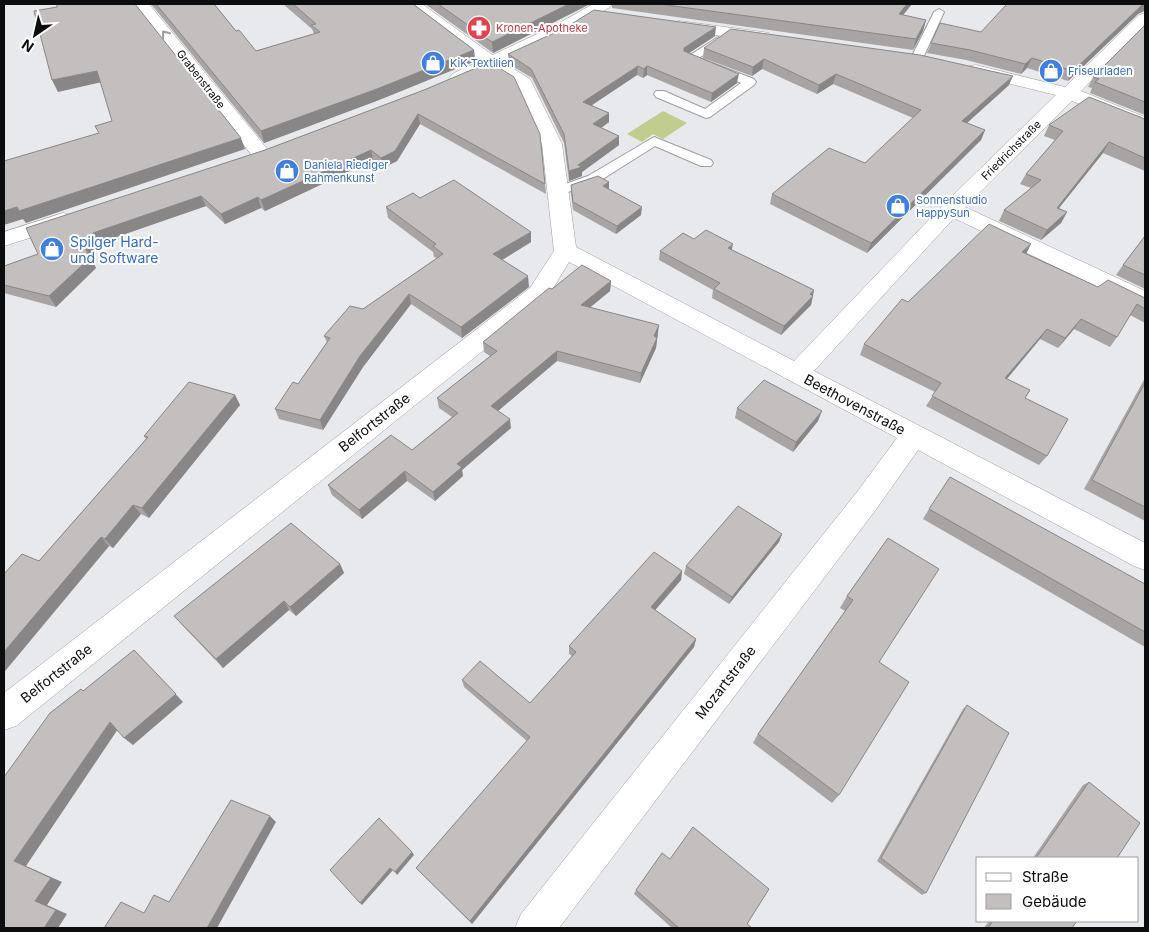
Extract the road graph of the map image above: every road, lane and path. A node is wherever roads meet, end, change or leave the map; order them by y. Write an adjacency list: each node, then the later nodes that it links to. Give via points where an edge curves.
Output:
1 (141, 4): 18 (street, Grabenstraße, one-way to 1, via 271,151)
2 (412, 4): 12 (street)
3 (598, 8): 5 (street); 12 (street)
4 (939, 12): 11 (lane)
5 (618, 17)
6 (1145, 18): 15 (street, Friedrichstraße)
7 (665, 24): 8 (street)
8 (729, 32): 9 (street); 16 (lane, via 690,59 750,82 706,114)
9 (779, 39)
10 (897, 55): 11 (street)
11 (925, 59)
12 (492, 63): 14 (street); 20 (street, via 524,83 552,144)
13 (958, 66): 15 (street)
14 (438, 86)
15 (1069, 93): 17 (street); 21 (street, Friedrichstraße)
16 (660, 94)
17 (1145, 124)
18 (238, 162)
19 (706, 163): 20 (lane, via 654,141 593,180)
20 (559, 190): 24 (street)
21 (952, 209): 25 (street); 26 (street, Friedrichstraße)
22 (79, 214): 23 (street)
23 (4, 239)
24 (565, 251): 26 (street, Beethovenstraße); 29 (street, Belfortstraße, via 538,294)
25 (1145, 300)
26 (798, 373): 27 (street, Beethovenstraße)
27 (914, 435): 28 (street, Beethovenstraße); 30 (street, Mozartstraße)
28 (1145, 557)
29 (4, 714)
30 (535, 928)

